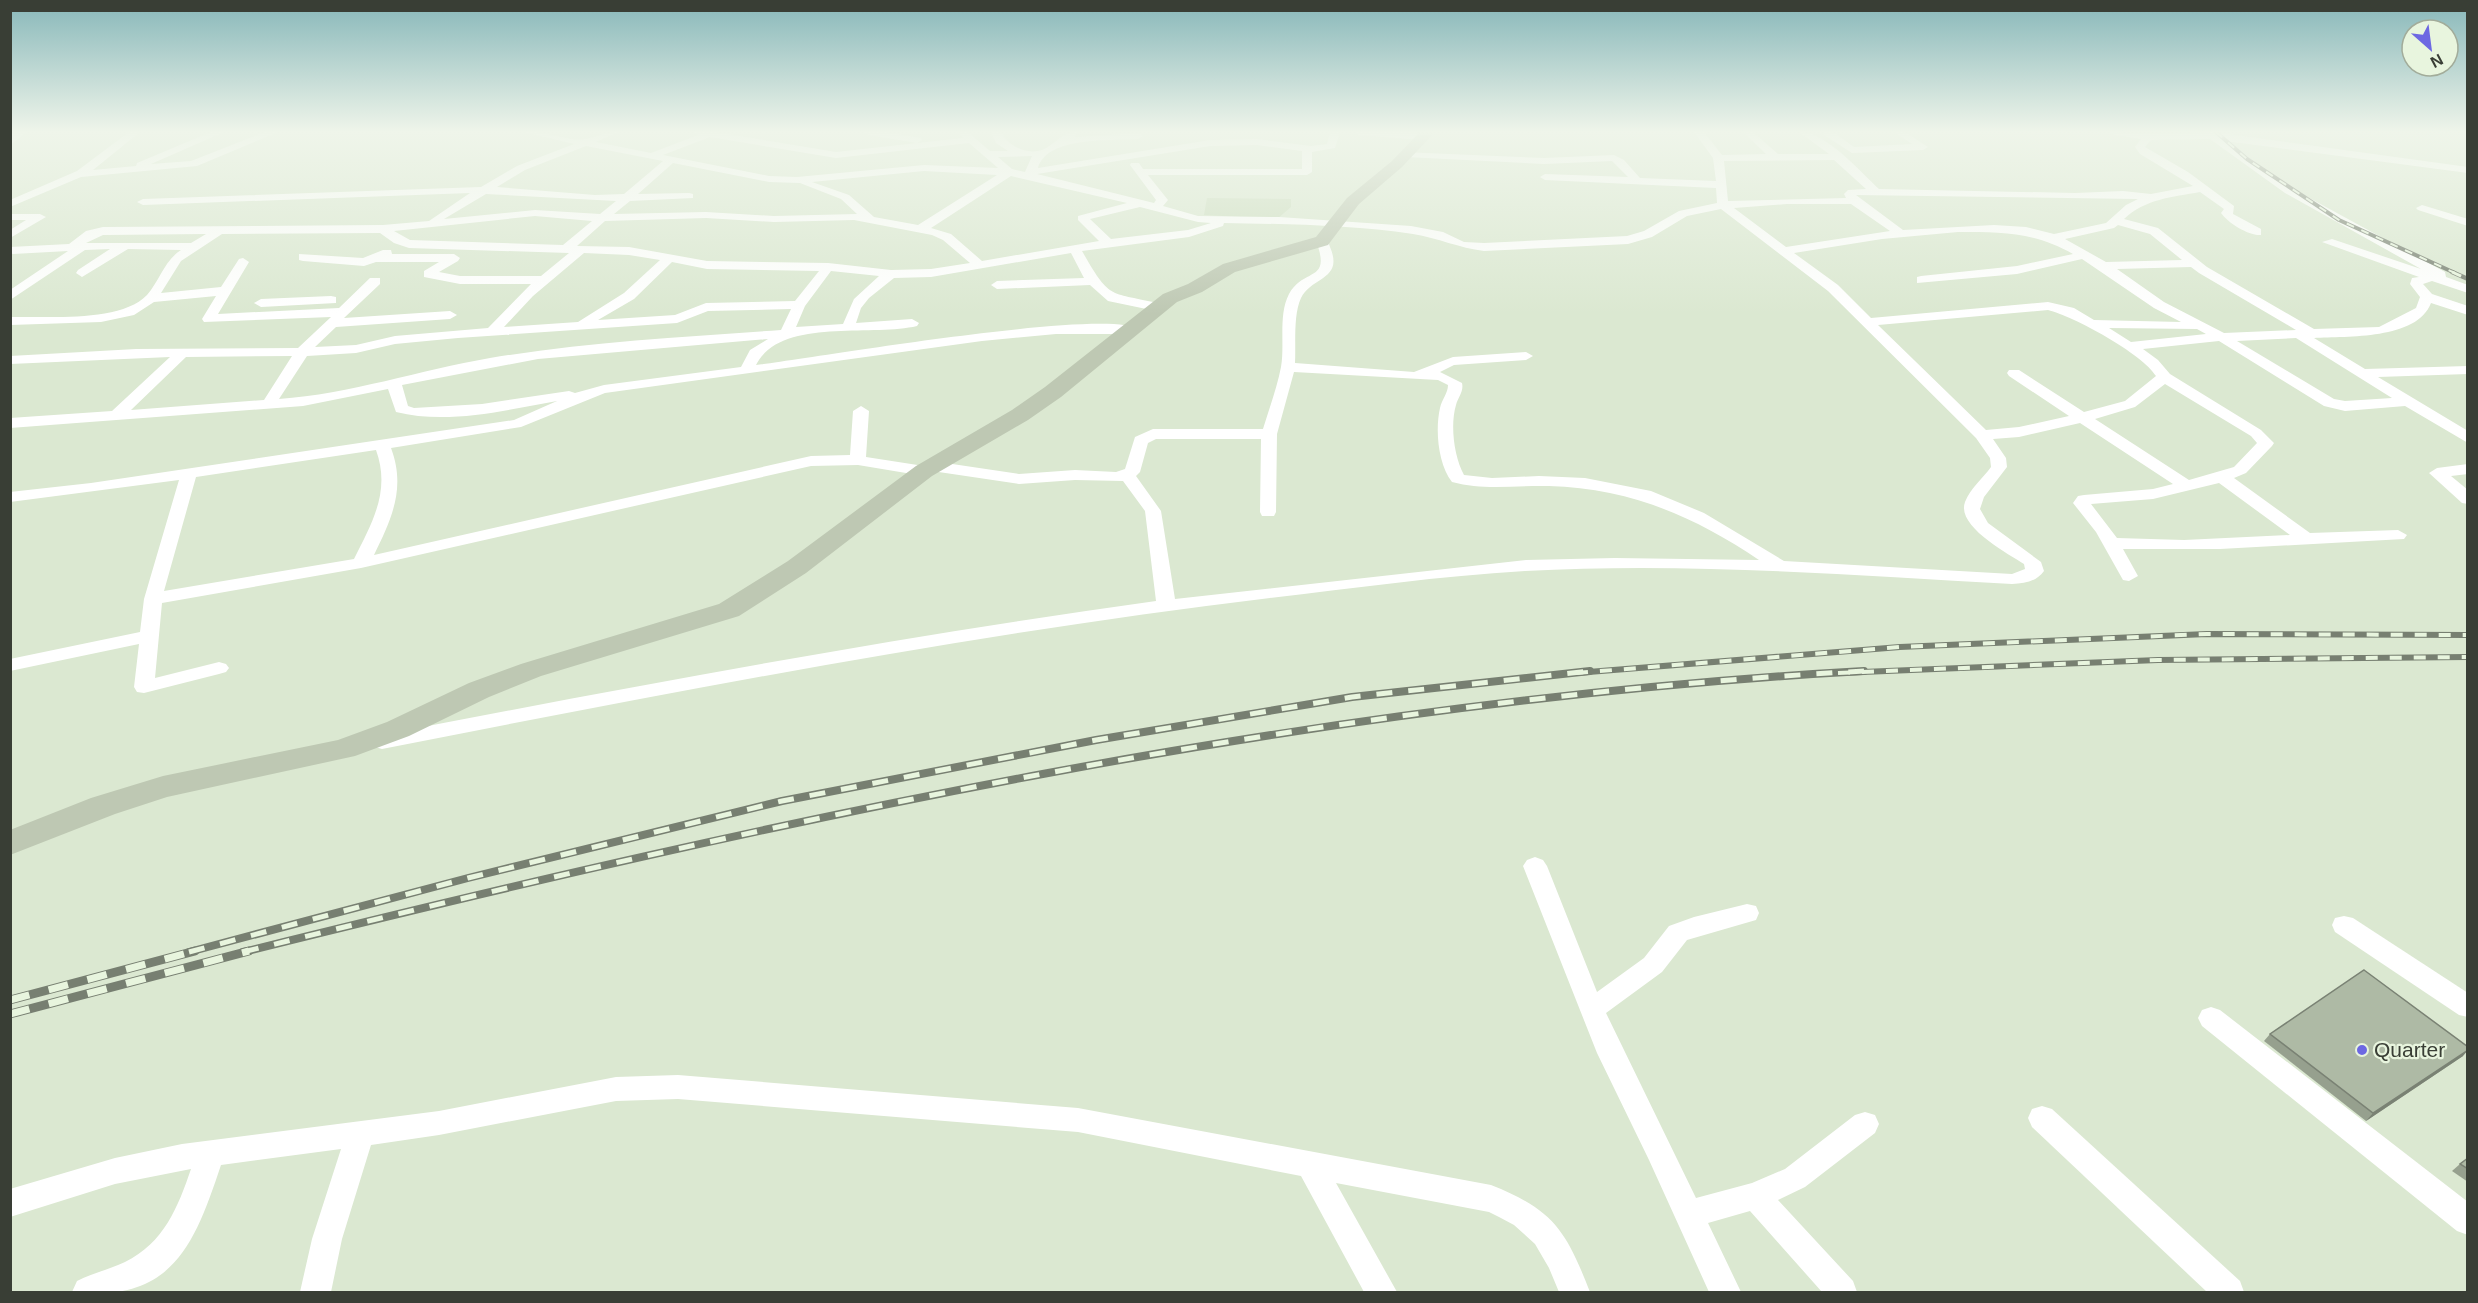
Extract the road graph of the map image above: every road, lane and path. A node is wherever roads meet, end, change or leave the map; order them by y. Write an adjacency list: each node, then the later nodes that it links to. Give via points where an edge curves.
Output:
1 (34, 193): 23 (street)
2 (407, 193): 22 (street)
3 (483, 193): 34 (street)
4 (536, 193): 20 (street)
5 (632, 193): 20 (street)
6 (661, 193): 20 (street)
7 (691, 193): 28 (street)
8 (833, 193): 31 (street, via 845,197)
9 (977, 193): 36 (street)
10 (1099, 193): 24 (street)
11 (1156, 193): 26 (street, via 1162,200)
12 (1362, 193): 39 (main road)
13 (1722, 193): 25 (street)
14 (1851, 193): 21 (street)
15 (1947, 193): 19 (street)
16 (2175, 193): 19 (street)
17 (2209, 193): 40 (street, via 2230,208 2229,216)
18 (2292, 193): 66 (street, via 2441,275)
19 (2151, 197): 33 (street, via 2130,207)
20 (626, 198): 30 (street)
21 (1854, 201): 25 (street); 42 (street)
22 (143, 202)
23 (10, 204)
24 (1140, 204): 26 (street); 45 (street, via 1082,218)
25 (1724, 205): 39 (street, via 1683,213 1638,237 1600,243 1471,247 1429,233); 52 (street)
26 (1156, 208): 32 (street, via 1181,216)
27 (2422, 208): 35 (street)
28 (679, 215): 30 (street); 31 (street)
29 (10, 217): 41 (street, via 40,217)
30 (606, 218): 34 (street, via 535,213); 53 (street)
31 (869, 219): 36 (street)
32 (1223, 220): 39 (street); 45 (street, via 1206,230)
33 (2118, 221): 43 (street); 60 (street, via 2154,231)
34 (430, 222): 37 (street)
35 (2468, 224)
36 (922, 228): 61 (street, via 947,237)
37 (383, 229): 38 (street); 46 (street)
38 (219, 230): 48 (street, via 103,231 90,234); 49 (street)
39 (1329, 232): 80 (main road, via 1229,268); 102 (street, via 1327,267 1296,294 1292,306)
40 (2257, 232)
41 (10, 235)
42 (1903, 235): 43 (street, via 2015,229); 52 (street)
43 (2054, 238): 54 (street)
44 (2328, 242): 66 (street)
45 (1108, 243): 50 (street)
46 (409, 244): 53 (street); 56 (street)
47 (125, 245): 48 (street); 49 (street); 64 (street)
48 (77, 247): 51 (street); 74 (street)
49 (192, 247): 76 (street, via 176,260)
50 (1074, 248): 61 (street); 70 (street)
51 (13, 250)
52 (1781, 251): 85 (street, via 1833,288)
53 (571, 253): 57 (street); 58 (street, via 629,251); 67 (street)
54 (2083, 255): 62 (street); 68 (street, via 2017,270)
55 (303, 257): 56 (street, via 360,262)
56 (376, 258): 57 (street)
57 (455, 258): 67 (street, via 428,274 460,280)
58 (669, 259): 63 (street, via 744,267); 89 (street, via 629,296)
59 (243, 262): 73 (street)
60 (2193, 263): 62 (street); 95 (street)
61 (980, 265): 65 (street, via 931,273)
62 (2104, 266): 91 (street, via 2158,305)
63 (828, 267): 65 (street); 79 (street)
64 (82, 273)
65 (891, 274): 90 (street, via 857,301)
66 (2432, 278): 72 (street); 75 (street, via 2416,284)
67 (543, 280): 93 (street)
68 (1921, 280)
69 (375, 281): 77 (street)
70 (1093, 281): 71 (street); 80 (street, via 1102,294 1113,300)
71 (998, 285)
72 (2468, 289)
73 (224, 291): 76 (street); 82 (street, via 209,319)
74 (10, 296)
75 (2427, 297): 81 (street); 95 (street, via 2422,310 2391,328)
76 (151, 298): 84 (street, via 129,312 101,318)
77 (357, 299): 78 (street); 82 (street)
78 (261, 303)
79 (799, 305): 89 (street, via 706,307 677,319); 94 (street)
80 (1156, 307): 92 (main road)
81 (2468, 311)
82 (344, 312): 87 (street)
83 (450, 315): 87 (street)
84 (10, 321)
85 (1868, 321): 88 (street, via 2048,306 2069,311); 119 (street)
86 (912, 322): 90 (street)
87 (332, 323): 98 (street)
88 (2093, 324): 91 (street); 97 (street)
89 (582, 325): 93 (street)
90 (849, 326): 94 (street)
91 (2199, 326): 96 (street)
92 (1131, 330): 104 (street, via 1008,333); 124 (main road, via 1020,415)
93 (494, 331): 98 (street)
94 (786, 333): 104 (street, via 755,353); 109 (street, via 499,361)
95 (2306, 334): 96 (street); 105 (street)
96 (2222, 337): 97 (street); 111 (street, via 2329,402 2345,406)
97 (2129, 346): 108 (street, via 2160,369)
98 (302, 352): 99 (street); 112 (street)
99 (182, 353): 101 (street); 114 (street)
100 (1526, 356): 107 (street, via 1453,361)
101 (10, 360)
102 (1288, 367): 107 (street); 118 (street)
103 (2468, 370): 105 (street)
104 (746, 371): 110 (street)
105 (2362, 373): 111 (street)
106 (2014, 374): 115 (street)
107 (1423, 375): 137 (street, via 1441,376 1455,383 1447,423 1451,472 1458,479 1587,484 1667,500 1705,517)
108 (2164, 377): 115 (street, via 2130,404); 128 (street, via 2266,443 2240,470)
109 (394, 383): 110 (street, via 401,409 413,412 463,410); 112 (street, via 328,399)
110 (583, 393): 122 (street, via 516,424)
111 (2408, 401): 121 (street)
112 (268, 405): 114 (street)
113 (861, 411): 123 (street)
114 (115, 417): 116 (street)
115 (2081, 418): 119 (street, via 2019,432); 129 (street)
116 (27, 422): 117 (street); 120 (street)
117 (10, 423)
118 (1269, 434): 127 (street, via 1153,434 1141,440 1134,468); 132 (street)
119 (1982, 435): 137 (street, via 1998,458 1999,467 1974,499 1972,515 1979,525 2032,562 2035,572 2012,579)
120 (10, 436)
121 (2468, 438)
122 (382, 445): 126 (street); 136 (street, via 393,489)
123 (858, 460): 124 (street); 136 (street, via 834,459 780,467)
124 (928, 468): 127 (street, via 1019,480); 144 (main road, via 806,561 729,610 531,670)
125 (2468, 469): 131 (street, via 2437,473)
126 (190, 471): 130 (street); 139 (street)
127 (1127, 475): 140 (street, via 1153,511)
128 (2222, 477): 129 (street); 134 (street)
129 (2187, 486): 135 (street, via 2153,494 2084,500 2081,503)
130 (10, 497)
131 (2468, 499)
132 (1268, 513)
133 (2398, 535): 134 (street)
134 (2304, 537): 135 (street, via 2193,547)
135 (2113, 543): 138 (street)
136 (361, 563): 139 (street)
137 (1779, 566): 140 (street, via 1504,567)
138 (2129, 576)
139 (153, 599): 141 (street)
140 (1166, 604): 144 (street, via 800,664)
141 (149, 636): 142 (street); 143 (street, via 144,687)
142 (10, 664)
143 (219, 668)
144 (344, 749): 145 (main road, via 163,787)
145 (10, 843)
146 (1535, 866): 150 (street)
147 (1747, 913): 150 (street, via 1678,933 1653,965)
148 (2344, 925): 149 (street)
149 (2468, 1007)
150 (1591, 1010): 159 (street)
151 (2211, 1018): 160 (street)
152 (2042, 1118): 167 (street)
153 (1865, 1124): 157 (street, via 1795,1178)
154 (360, 1134): 155 (street); 156 (street, via 616,1089 678,1087 1078,1120); 162 (street, via 327,1239)
155 (211, 1153): 158 (street, via 115,1171); 161 (street, via 181,1234 171,1249 157,1262)
156 (1309, 1163): 163 (street); 164 (street, via 1491,1199 1519,1210 1542,1228 1561,1256)
157 (1755, 1196): 159 (street); 166 (street)
158 (10, 1203)
159 (1689, 1214): 165 (street)
160 (2468, 1221)
161 (88, 1293)
162 (316, 1293)
163 (1381, 1293)
164 (1574, 1293)
165 (1725, 1293)
166 (1842, 1293)
167 (2229, 1293)

